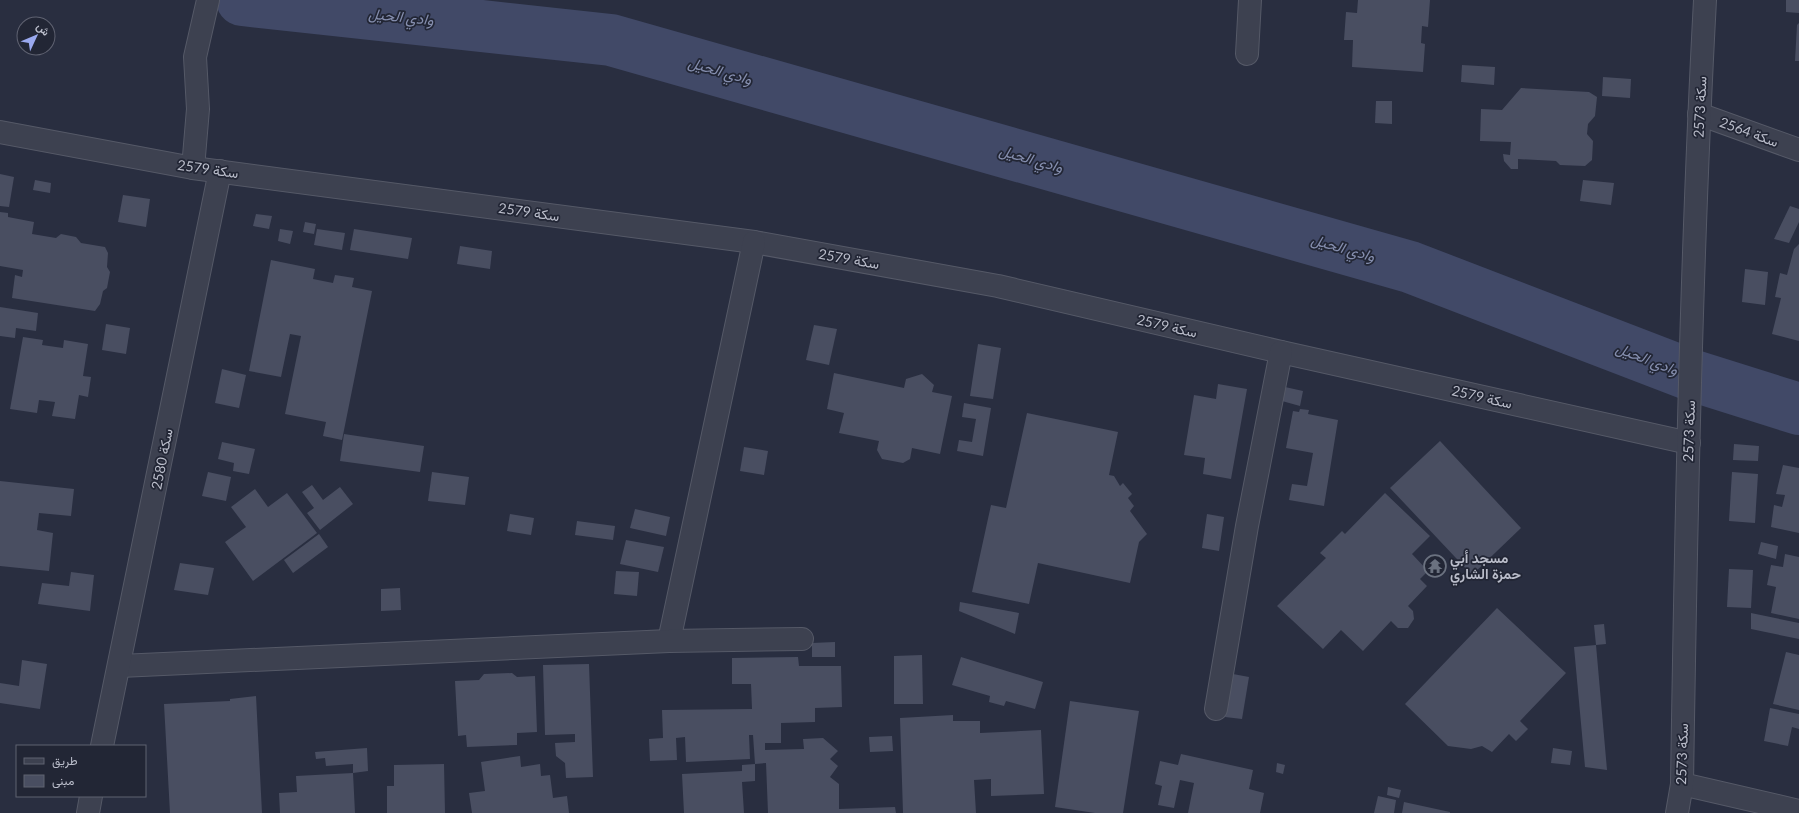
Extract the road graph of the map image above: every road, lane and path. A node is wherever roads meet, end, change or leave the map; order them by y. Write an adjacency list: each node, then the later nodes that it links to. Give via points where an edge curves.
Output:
1 (208, 0): 8 (street, via 195,57 198,109)
2 (1250, 0): 4 (street)
3 (1705, 0): 5 (street, سكة 2573)
4 (1247, 54)
5 (1699, 114): 7 (street, سكة 2564); 12 (street, سكة 2573)
6 (0, 132): 8 (street, سكة 2579)
7 (1799, 150)
8 (193, 168): 9 (street, سكة 2579)
9 (220, 171): 10 (street, سكة 2579); 15 (street, سكة 2580)
10 (754, 242): 11 (street, سكة 2579, via 998,286); 14 (street)
11 (1281, 352): 12 (street, سكة 2579); 16 (street, via 1247,526)
12 (1689, 443): 18 (street, سكة 2573)
13 (802, 639): 14 (street)
14 (669, 641): 15 (street)
15 (120, 666): 17 (street, سكة 2580)
16 (1216, 709)
17 (102, 745)
18 (1682, 784): 20 (street); 22 (street, سكة 2573)
19 (91, 797): 21 (street)
20 (1799, 811)
21 (88, 813)
22 (1677, 813)

